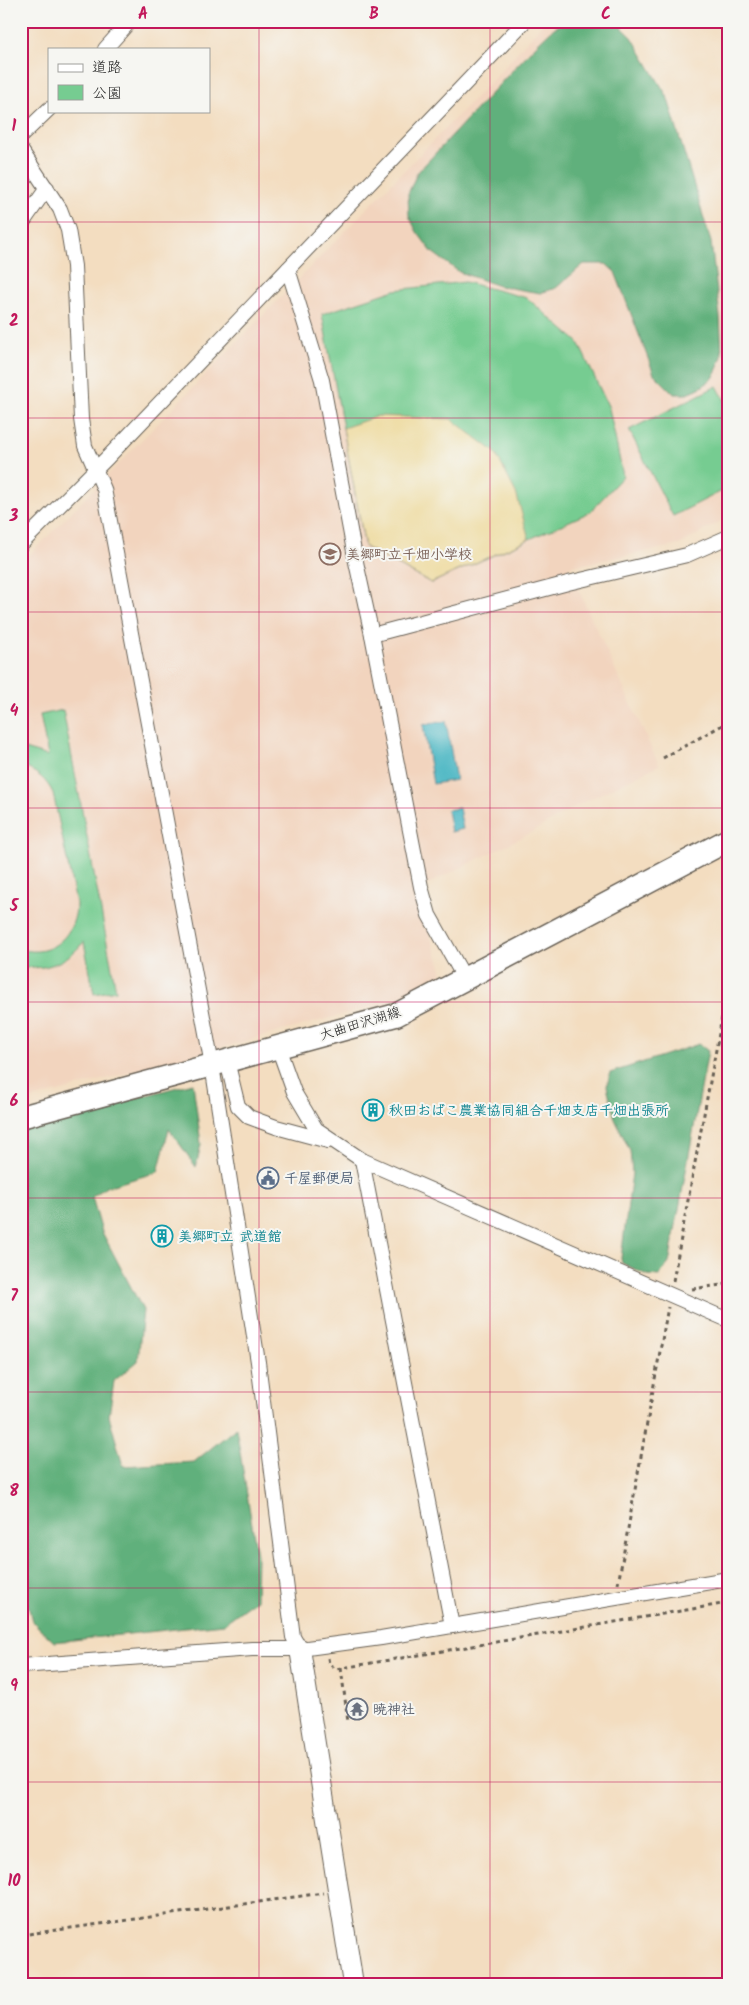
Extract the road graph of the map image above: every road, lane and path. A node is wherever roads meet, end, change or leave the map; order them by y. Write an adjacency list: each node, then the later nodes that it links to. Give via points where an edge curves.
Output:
1 (130, 21): 3 (street)
2 (525, 21): 9 (street)
3 (106, 48)
4 (48, 110): 5 (street)
5 (21, 136)
6 (21, 150): 7 (street)
7 (47, 188): 8 (street); 10 (street, via 68,230 74,266 81,419 85,446)
8 (21, 225)
9 (288, 269): 10 (street); 13 (street, via 322,380)
10 (96, 469): 12 (street); 19 (street, via 104,489)
11 (728, 537): 13 (street, via 687,555 568,582)
12 (23, 539)
13 (372, 635): 17 (street, via 421,887 430,915)
14 (728, 722): 15 (path)
15 (663, 758)
16 (728, 840): 17 (main road, 大曲田沢湖線)
17 (465, 979): 18 (main road, 大曲田沢湖線, via 396,1015)
18 (278, 1047): 19 (main road, 大曲田沢湖線); 21 (street, via 294,1092 316,1129)
19 (219, 1063): 20 (main road, 大曲田沢湖線); 21 (street, via 238,1106 249,1117); 30 (street, via 293,1636)
20 (21, 1117)
21 (338, 1144): 22 (street)
22 (362, 1160): 24 (street); 28 (street)
23 (728, 1284): 24 (path)
24 (670, 1295): 25 (street)
25 (728, 1320)
26 (728, 1579): 28 (street)
27 (728, 1603): 32 (path)
28 (452, 1626): 29 (street)
29 (326, 1645): 30 (street); 32 (path, via 329,1664 336,1669)
30 (300, 1649): 31 (street, via 252,1649); 34 (street)
31 (21, 1666)
32 (341, 1668): 33 (path)
33 (348, 1722)
34 (339, 1891): 35 (path); 36 (street)
35 (21, 1935)
36 (352, 1984)

